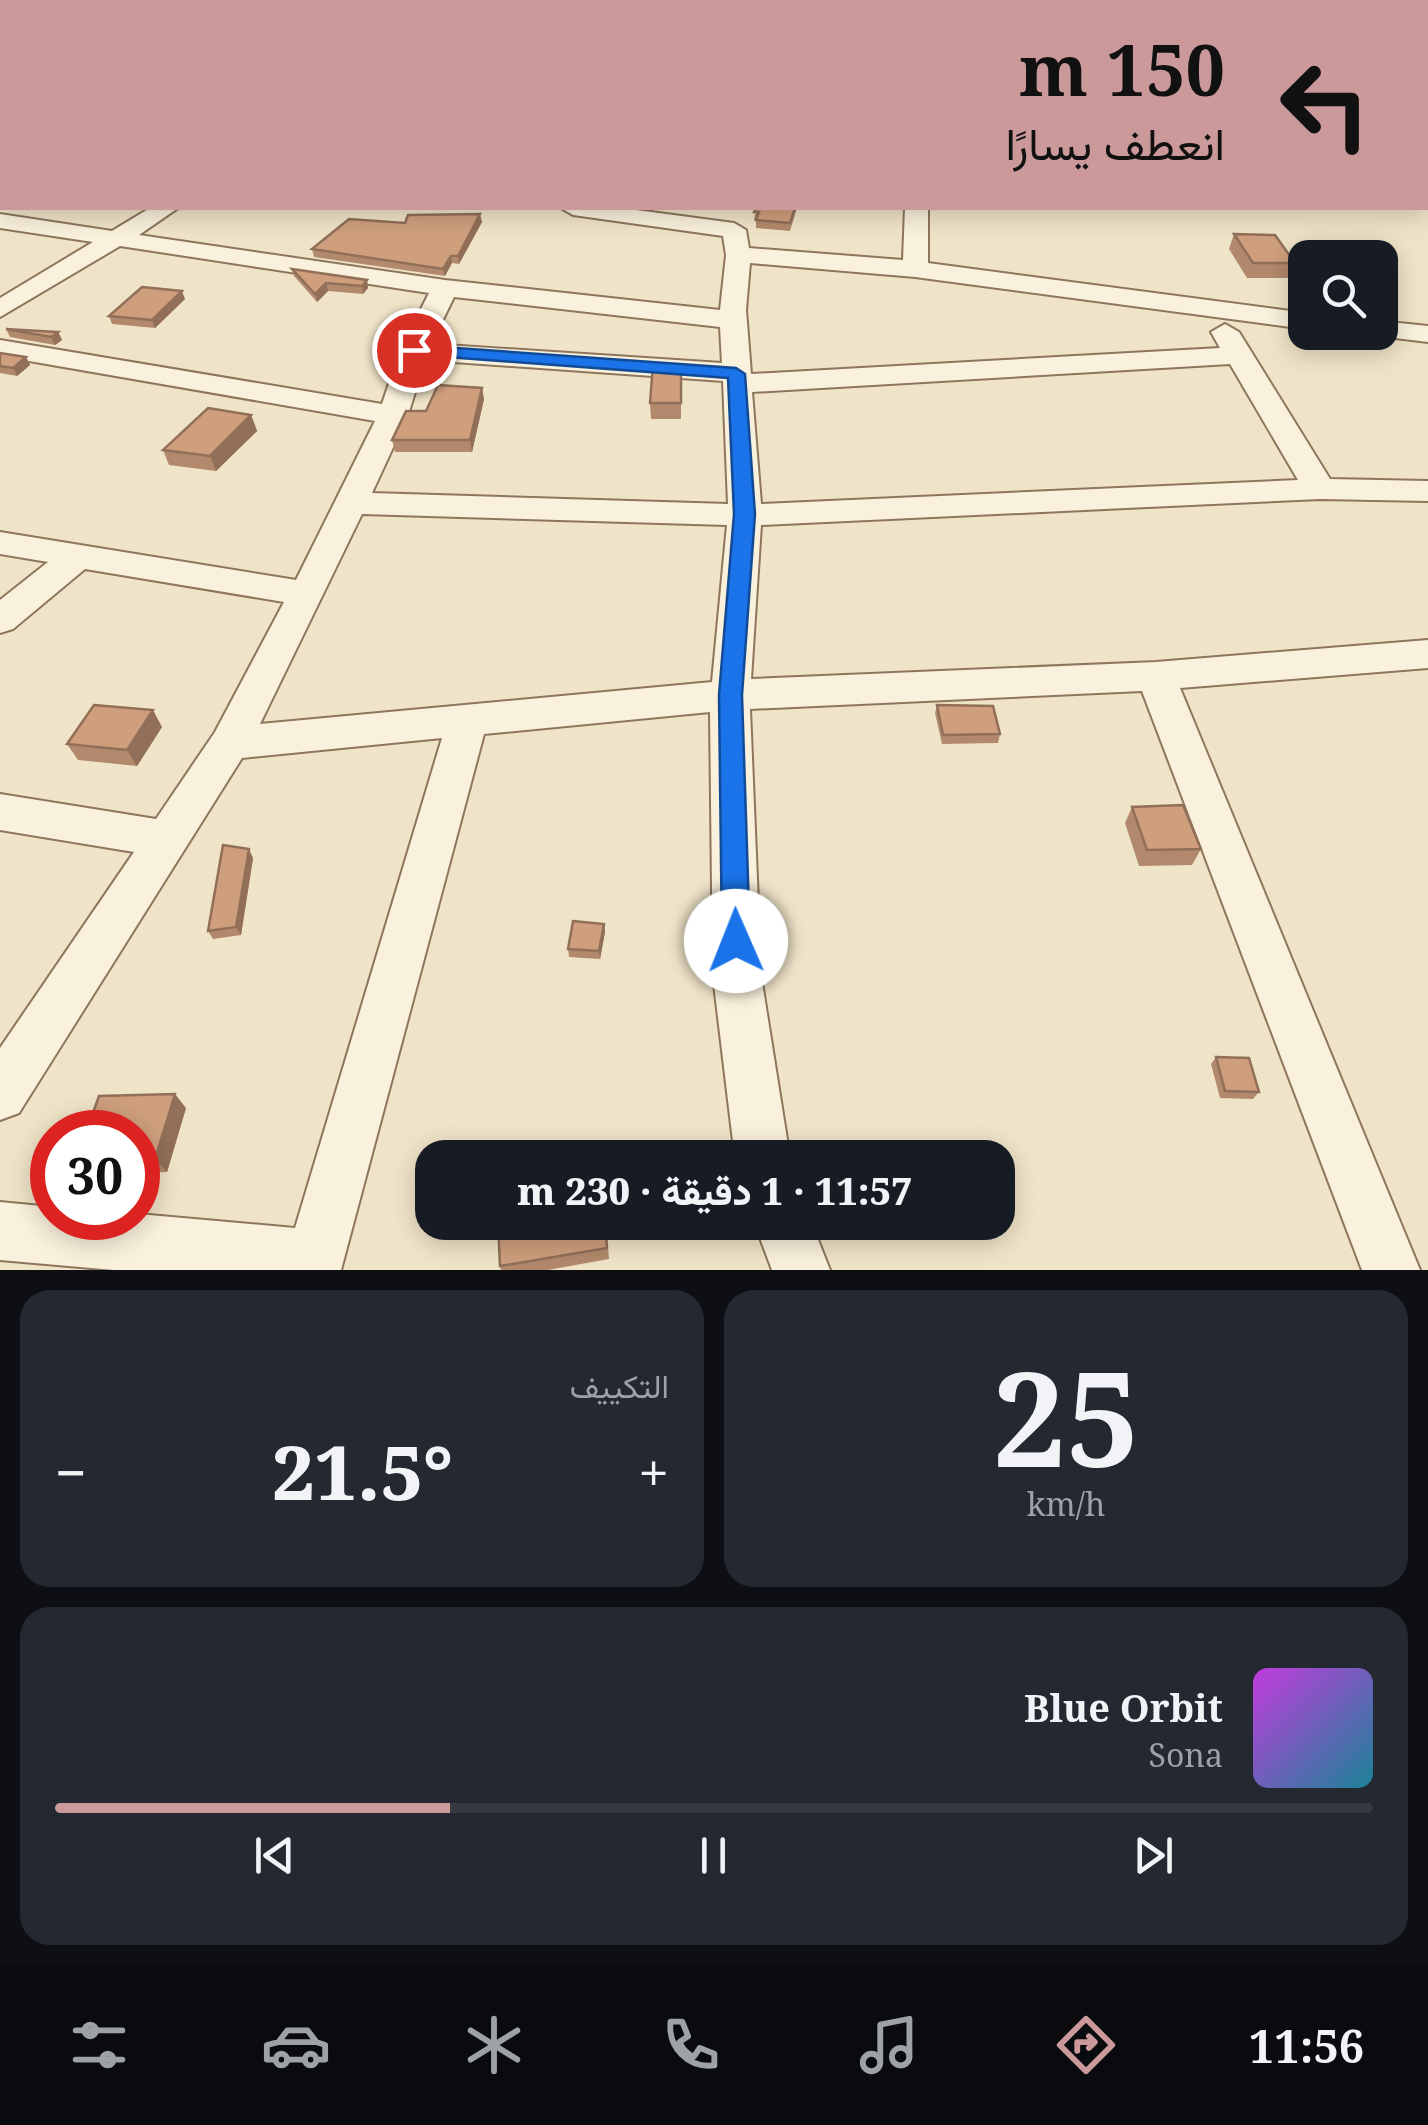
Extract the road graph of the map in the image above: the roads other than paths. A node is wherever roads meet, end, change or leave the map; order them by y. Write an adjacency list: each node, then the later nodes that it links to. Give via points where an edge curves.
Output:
1 (162, 210): 5 (street)
2 (588, 210): 6 (street, via 734,230)
3 (917, 210): 7 (street)
4 (0, 221): 5 (street)
5 (110, 239): 8 (street); 10 (street)
6 (738, 256): 7 (street); 12 (street)
7 (915, 270): 9 (street)
8 (445, 288): 12 (street); 16 (street)
9 (1212, 308): 11 (street); 17 (street)
10 (0, 309)
11 (1288, 319)
12 (734, 320): 18 (street)
13 (1398, 331): 14 (street)
14 (1428, 334)
15 (0, 348): 19 (street)
16 (414, 350): 18 (street); 19 (street)
17 (1237, 354): 18 (street); 20 (street)
18 (737, 379): 23 (street)
19 (393, 415): 22 (street)
20 (1320, 489): 21 (street); 23 (street)
21 (1428, 491)
22 (351, 503): 23 (street); 26 (street)
23 (744, 514): 30 (street)
24 (0, 543): 25 (street)
25 (76, 558): 26 (street); 27 (street)
26 (308, 594): 32 (street)
27 (0, 620)
28 (1428, 654): 29 (street)
29 (1156, 676): 30 (street); 41 (street)
30 (730, 695): 31 (street); 36 (street, via 737,976)
31 (468, 720): 32 (street); 39 (street)
32 (230, 743): 34 (street)
33 (0, 812): 34 (street)
34 (170, 839): 35 (street)
35 (0, 1094)
36 (760, 1140)
37 (0, 1231): 39 (street)
38 (789, 1240): 40 (street)
39 (313, 1264)
40 (801, 1270)
41 (1391, 1270)

